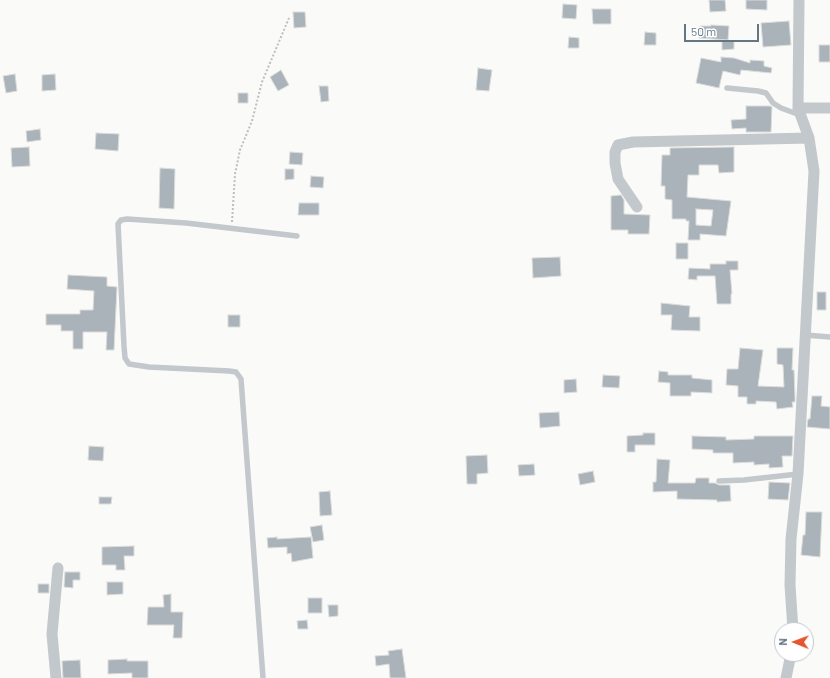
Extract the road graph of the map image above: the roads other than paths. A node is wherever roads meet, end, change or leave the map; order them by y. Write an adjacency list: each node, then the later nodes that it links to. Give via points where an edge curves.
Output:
1 (799, 0): 4 (street)
2 (726, 88): 4 (lane, via 766,93 773,103 781,108)
3 (830, 108): 4 (street)
4 (799, 112): 5 (street)
5 (809, 138): 6 (street, via 634,142 618,145 615,152 618,179); 8 (street, via 814,170)
6 (637, 207)
7 (297, 236): 16 (lane, via 127,219 121,220 118,224 124,346 125,358 129,364 230,371 236,372 241,379)
8 (806, 335): 9 (lane); 10 (street)
9 (830, 337)
10 (798, 474): 11 (lane); 13 (street, via 791,539)
11 (720, 481)
12 (58, 568): 15 (street, via 52,634)
13 (792, 622)
14 (789, 662): 17 (street)
15 (56, 678)
16 (264, 678)
17 (786, 678)

